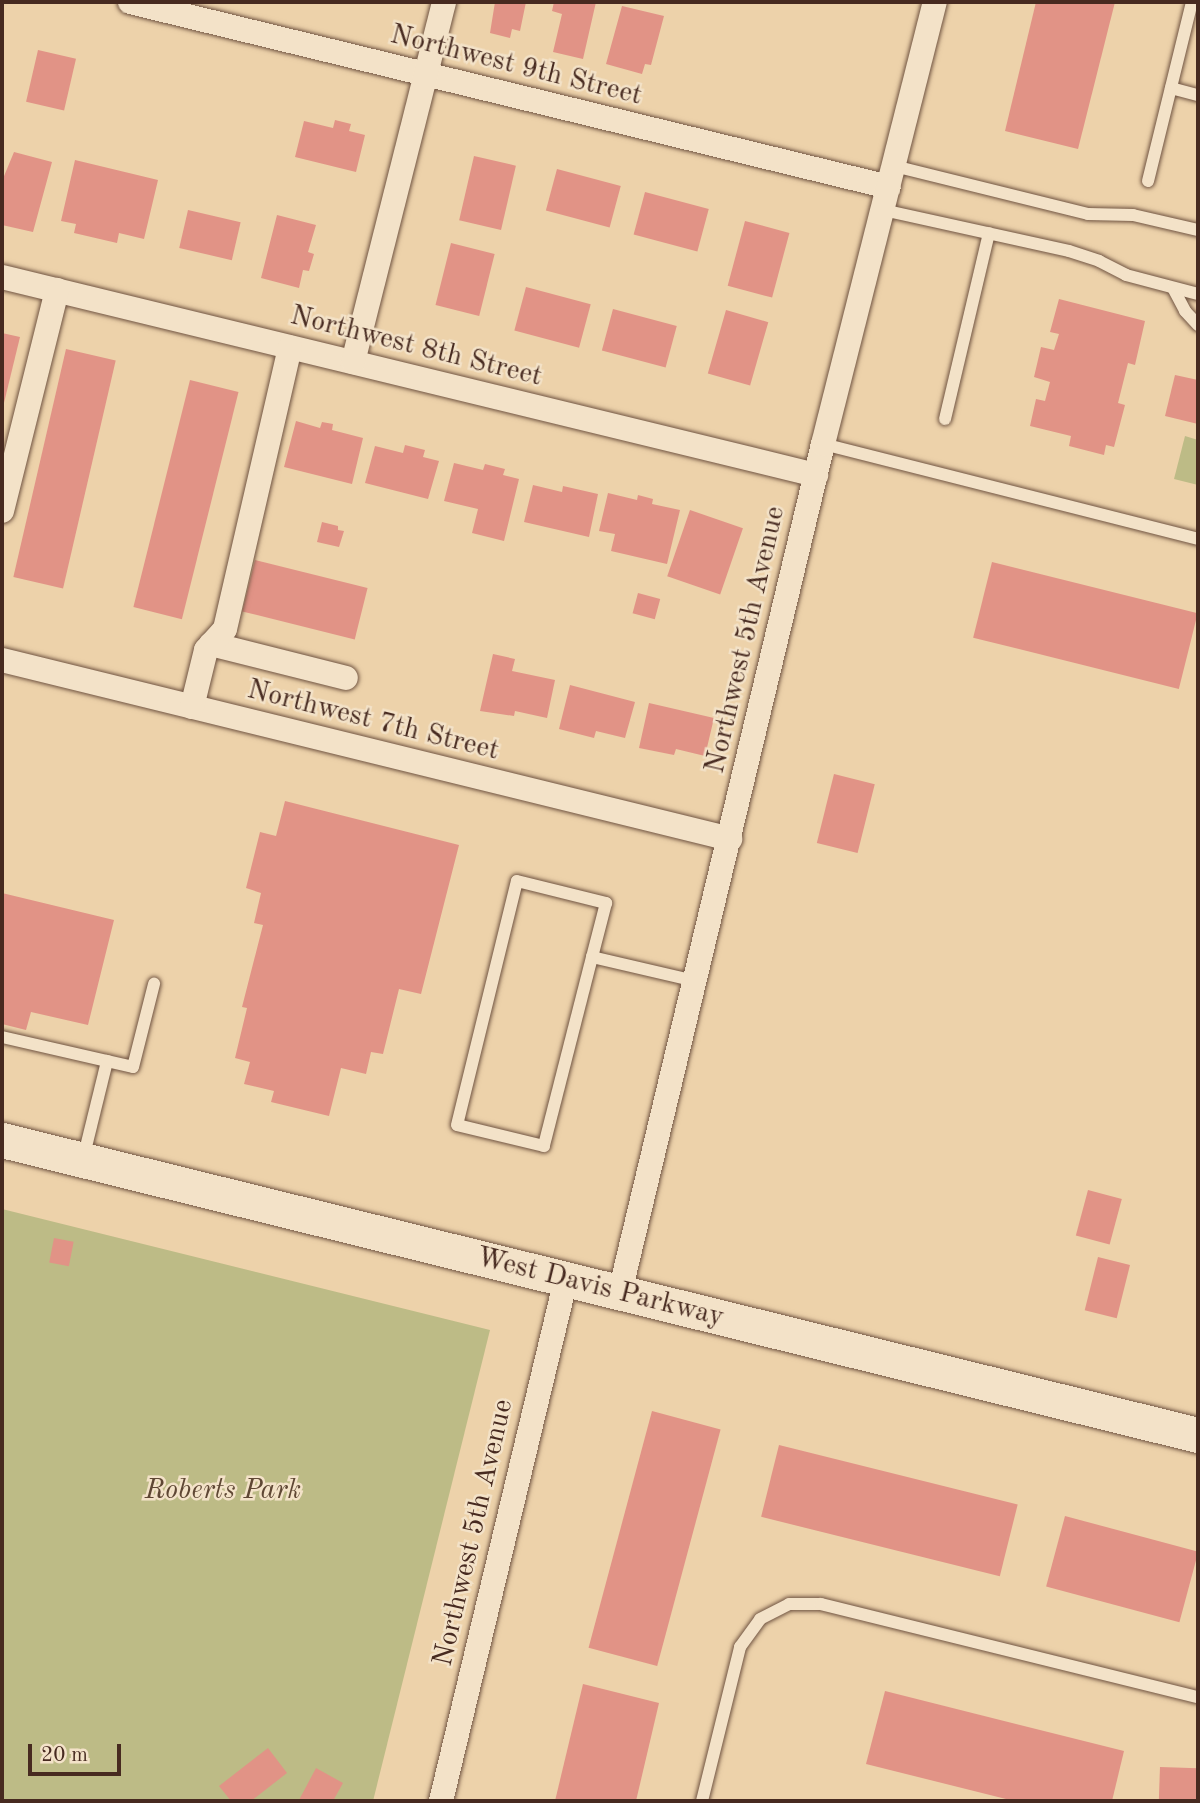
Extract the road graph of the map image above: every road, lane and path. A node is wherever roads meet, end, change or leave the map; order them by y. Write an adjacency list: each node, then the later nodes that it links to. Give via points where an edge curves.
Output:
1 (130, 2): 5 (street, Northwest 9th Street)
2 (444, 2): 5 (street)
3 (935, 2): 9 (street, Northwest 5th Avenue)
4 (1192, 2): 6 (lane)
5 (426, 74): 9 (street, Northwest 9th Street); 18 (street)
6 (1171, 88): 7 (lane); 8 (lane)
7 (1198, 95)
8 (1147, 181)
9 (888, 187): 10 (lane, via 1088,214 1133,215); 11 (lane); 20 (street, Northwest 5th Avenue)
10 (1198, 230)
11 (989, 233): 13 (lane, via 1069,251 1126,275); 19 (lane)
12 (2, 277): 14 (street, Northwest 8th Street)
13 (1173, 288): 15 (lane); 16 (lane)
14 (57, 290): 17 (street, Northwest 8th Street); 22 (street)
15 (1198, 295)
16 (1198, 326)
17 (290, 347): 18 (street, Northwest 8th Street); 24 (street, via 225,629)
18 (354, 362): 21 (street, Northwest 8th Street)
19 (945, 419)
20 (823, 444): 21 (street, Northwest 5th Avenue); 23 (lane)
21 (816, 475): 28 (street, Northwest 5th Avenue)
22 (2, 511)
23 (1198, 539)
24 (211, 644): 26 (street); 27 (street)
25 (2, 660): 27 (street, Northwest 7th Street)
26 (346, 678)
27 (192, 707): 28 (street, Northwest 7th Street)
28 (730, 839): 30 (street, Northwest 5th Avenue)
29 (592, 957): 29 (lane, via 606,903 517,881 457,1125 544,1146); 30 (lane)
30 (695, 981): 37 (street, Northwest 5th Avenue)
31 (154, 984): 33 (lane, via 133,1067)
32 (2, 1037): 33 (lane)
33 (107, 1061): 35 (lane)
34 (2, 1140): 35 (street, West Davis Parkway)
35 (83, 1160): 36 (street, West Davis Parkway)
36 (566, 1279): 37 (street, West Davis Parkway); 40 (street, Northwest 5th Avenue)
37 (620, 1292): 38 (street, West Davis Parkway)
38 (1198, 1435)
39 (1198, 1698): 41 (lane, via 821,1604 789,1604 760,1619 740,1647)
40 (441, 1801)
41 (702, 1801)

